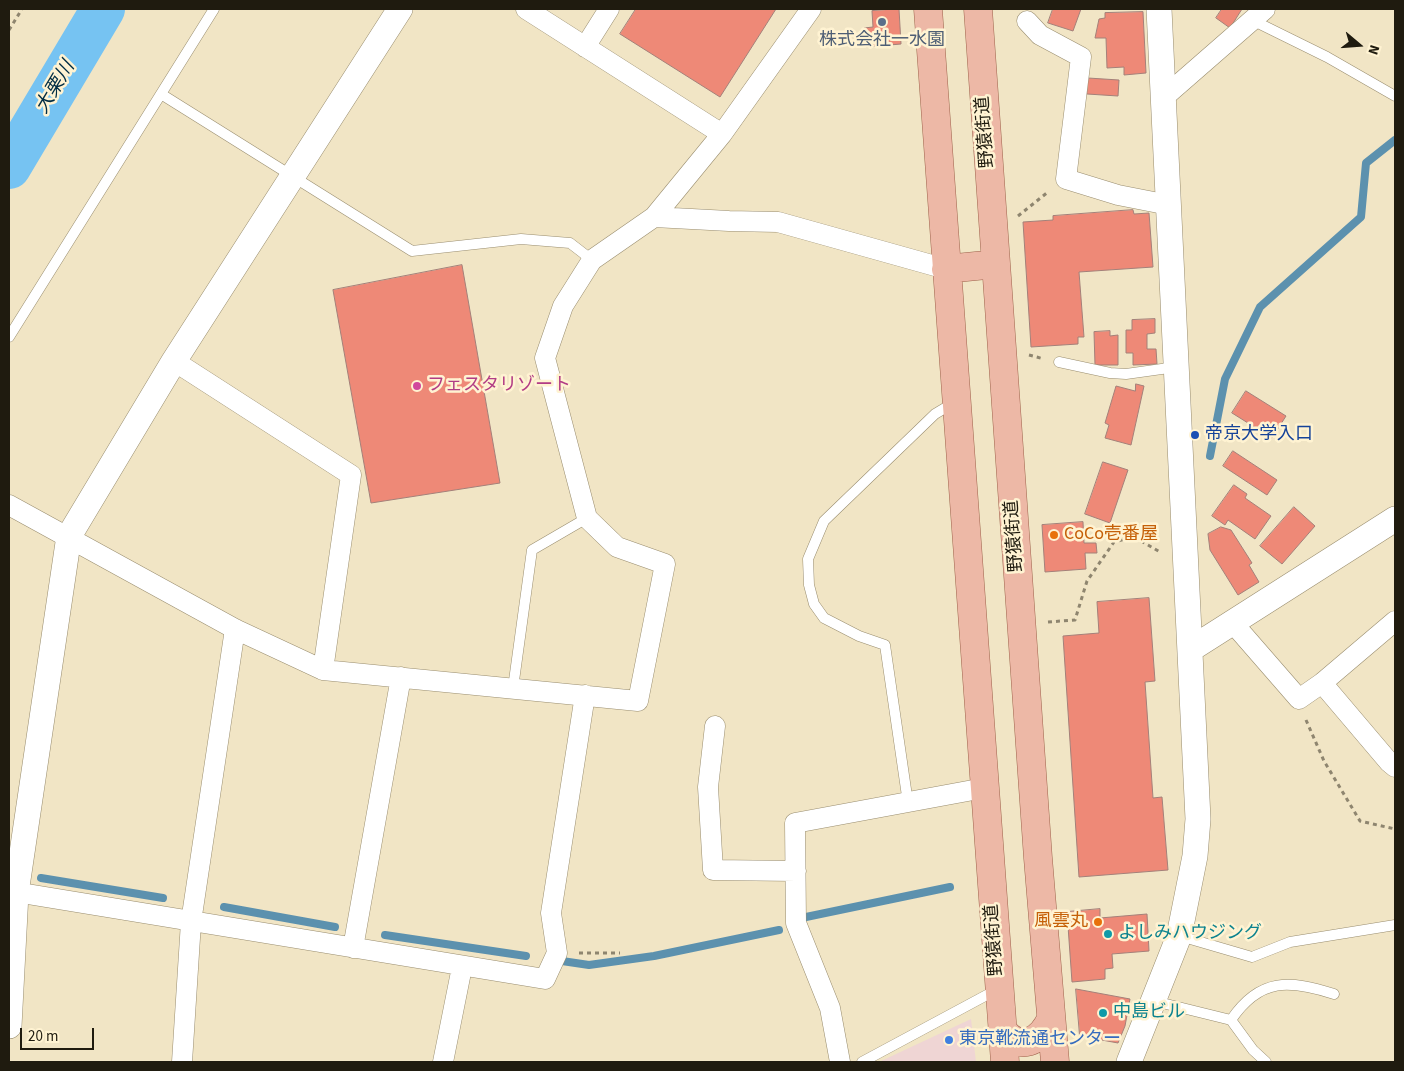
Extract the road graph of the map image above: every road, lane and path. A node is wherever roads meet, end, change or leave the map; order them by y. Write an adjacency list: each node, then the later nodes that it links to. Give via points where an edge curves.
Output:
1 (22, 9): 12 (path)
2 (214, 9): 14 (lane)
3 (400, 9): 18 (street)
4 (526, 9): 13 (street)
5 (609, 9): 13 (street)
6 (811, 9): 17 (street)
7 (928, 9): 25 (main road, 野猿街道)
8 (978, 9): 24 (main road, 野猿街道)
9 (1159, 9): 16 (street)
10 (1259, 15): 15 (lane); 16 (street)
11 (1027, 21): 20 (street, via 1040,35 1081,58 1066,179 1118,195)
12 (9, 30)
13 (585, 47): 17 (street)
14 (162, 94): 18 (lane); 26 (lane)
15 (1395, 96)
16 (1163, 98): 20 (street)
17 (722, 134): 21 (street)
18 (293, 175): 23 (lane, via 412,251 521,238 570,243); 27 (street)
19 (1035, 202): 22 (path)
20 (1168, 205): 29 (street)
21 (654, 217): 23 (street); 25 (street, via 778,222)
22 (1013, 220)
23 (592, 260): 32 (street, via 563,306 545,358)
24 (996, 264): 25 (main road); 64 (main road, 野猿街道)
25 (946, 269): 30 (main road, 野猿街道)
26 (9, 337)
27 (174, 362): 34 (street); 41 (street, via 351,475)
28 (1059, 362): 29 (lane, via 1110,374)
29 (1177, 366): 40 (street)
30 (956, 402): 49 (main road, 野猿街道); 50 (lane, via 935,414 824,521 808,559 809,586 814,604 824,618 885,645)
31 (9, 505): 34 (street)
32 (587, 518): 44 (lane, via 532,550); 45 (street, via 617,547 665,564 638,701)
33 (1395, 519): 37 (street)
34 (70, 536): 39 (street); 53 (street)
35 (1164, 554): 38 (path, via 1134,537 1114,542 1087,581 1075,620)
36 (1395, 621): 43 (street)
37 (1232, 622): 40 (street); 46 (street)
38 (1042, 623)
39 (235, 629): 41 (street); 54 (street)
40 (1191, 649): 56 (street, via 1198,819 1195,856)
41 (323, 670): 42 (street)
42 (401, 677): 44 (street); 57 (street)
43 (1322, 683): 46 (street); 48 (street)
44 (513, 688): 45 (street)
45 (586, 695): 58 (street, via 551,914)
46 (1298, 699): 51 (path, via 1324,761 1360,821)
47 (716, 726): 52 (street, via 708,787 713,870)
48 (1395, 767)
49 (984, 788): 50 (street); 61 (main road, 野猿街道)
50 (908, 803): 52 (street, via 795,824)
51 (1395, 829)
52 (796, 871): 70 (street, via 796,923 830,1008)
53 (12, 892): 54 (street); 66 (street)
54 (191, 922): 57 (street); 68 (street)
55 (1395, 925): 56 (lane, via 1290,942 1252,957)
56 (1179, 936): 63 (street)
57 (353, 948): 60 (street)
58 (557, 952): 59 (path); 60 (street, via 545,978)
59 (620, 953)
60 (462, 967): 69 (street)
61 (999, 989): 67 (main road, 野猿街道); 71 (lane)
62 (1334, 994): 65 (lane, via 1304,984 1268,987 1254,993)
63 (1154, 1001): 65 (lane); 74 (street)
64 (1051, 1019): 67 (main road, via 1040,1036 1028,1042 1016,1042); 73 (main road, 野猿街道)
65 (1231, 1020): 75 (lane)
66 (9, 1026)
67 (1002, 1028): 72 (main road, 野猿街道)
68 (182, 1062)
69 (442, 1062)
70 (840, 1062)
71 (862, 1062)
72 (1005, 1062)
73 (1055, 1062)
74 (1129, 1062)
75 (1266, 1062)

